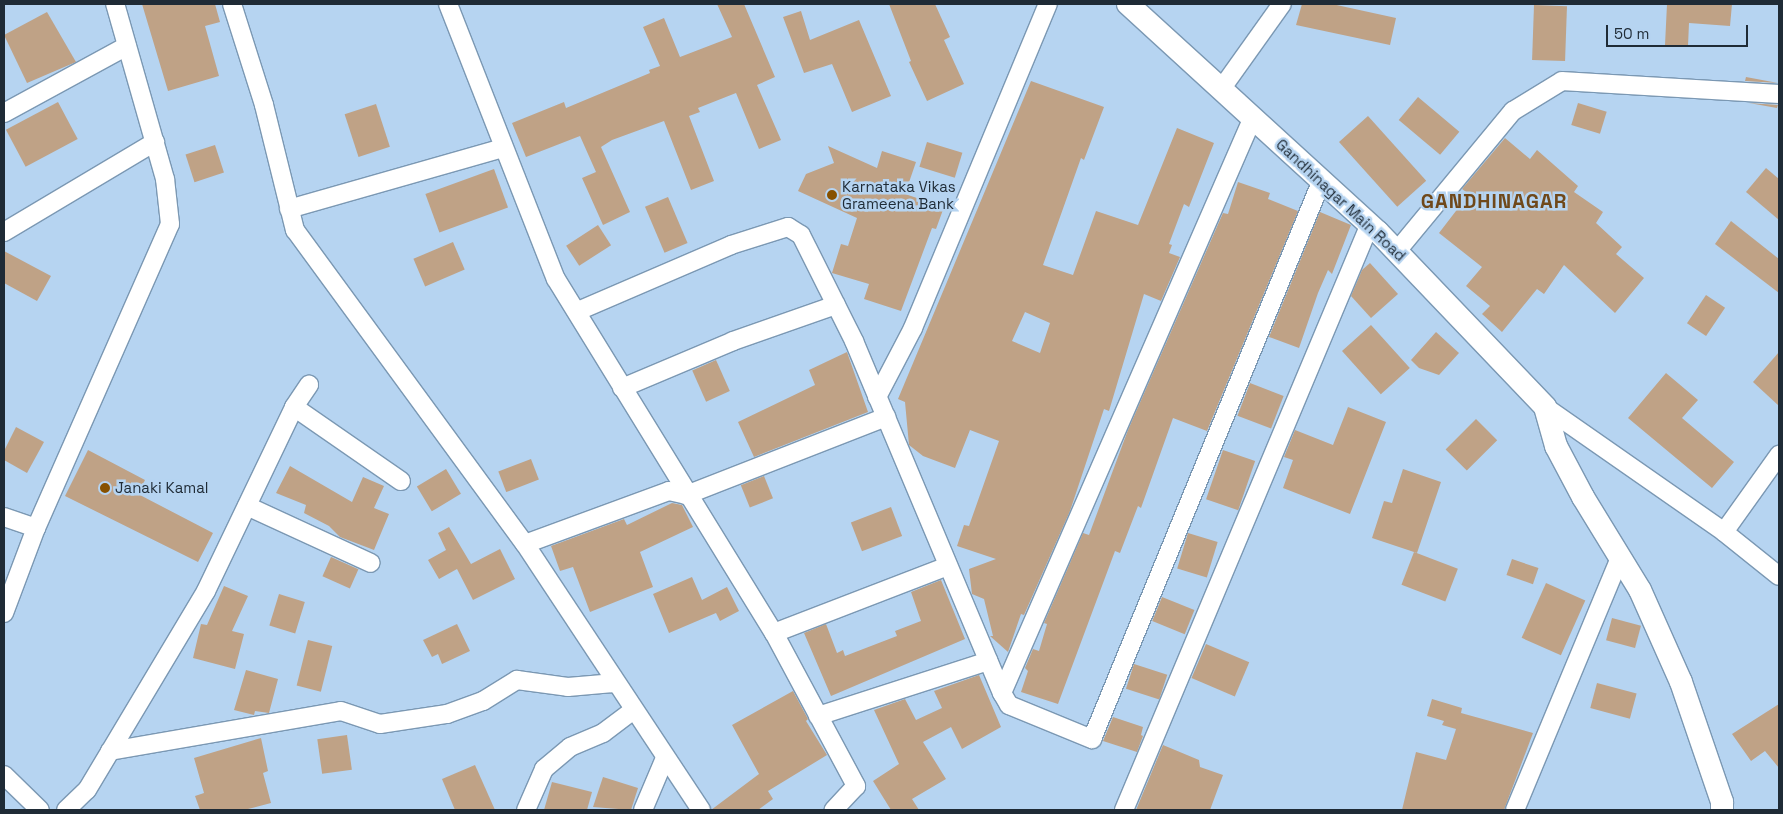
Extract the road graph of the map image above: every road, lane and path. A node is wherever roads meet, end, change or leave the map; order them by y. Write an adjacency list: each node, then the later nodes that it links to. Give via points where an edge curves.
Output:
1 (115, 4): 7 (street)
2 (232, 4): 15 (street, via 264,105)
3 (448, 4): 13 (street)
4 (1048, 4): 23 (street, via 912,328)
5 (1128, 4): 8 (street, Gandhinagar Main Road)
6 (1282, 4): 8 (street)
7 (127, 46): 10 (street); 12 (street)
8 (1222, 88): 11 (street, Gandhinagar Main Road)
9 (1779, 94): 18 (street, via 1562,81 1513,111)
10 (4, 113)
11 (1253, 117): 14 (street, Gandhinagar Main Road); 43 (street)
12 (155, 142): 17 (street); 32 (street, via 165,179 170,224)
13 (503, 148): 15 (street); 20 (street, via 556,279)
14 (1322, 180): 16 (street, Gandhinagar Main Road); 43 (street, via 1092,739 1009,705)
15 (289, 209): 34 (street, via 294,230)
16 (1370, 224): 18 (street, Gandhinagar Main Road); 55 (street)
17 (4, 232)
18 (1397, 251): 25 (street, Gandhinagar Main Road)
19 (836, 305): 20 (street, via 800,235 788,226 731,244); 22 (street, via 733,340); 23 (street)
20 (578, 311): 22 (street)
21 (309, 385): 24 (street)
22 (622, 388): 29 (street)
23 (878, 397): 26 (street)
24 (294, 407): 28 (street); 30 (street)
25 (1545, 407): 33 (street); 35 (street, via 1556,446)
26 (886, 417): 29 (street); 37 (street)
27 (1779, 455): 33 (street)
28 (401, 481)
29 (686, 495): 34 (street, via 669,491); 40 (street)
30 (247, 506): 36 (street); 46 (street, via 206,591)
31 (4, 517): 32 (street)
32 (36, 528): 39 (street)
33 (1724, 532): 38 (street)
34 (525, 544): 42 (street)
35 (1620, 558): 56 (street); 57 (street, via 1640,590 1681,682)
36 (372, 563)
37 (948, 566): 40 (street); 41 (street)
38 (1779, 576)
39 (4, 613)
40 (774, 633): 45 (street)
41 (988, 661): 43 (street); 45 (street)
42 (614, 683): 44 (street); 46 (street, via 568,687 517,680 483,701 446,714 380,724 341,711)
43 (1002, 693)
44 (632, 711): 47 (street); 51 (street, via 603,734 570,748 544,769)
45 (818, 716): 54 (street, via 856,786)
46 (110, 751): 50 (street, via 87,790)
47 (665, 758): 52 (street); 53 (street)
48 (4, 775): 49 (street)
49 (40, 810)
50 (66, 810)
51 (526, 810)
52 (643, 810)
53 (701, 810)
54 (834, 810)
55 (1124, 810)
56 (1515, 810)
57 (1722, 810)

